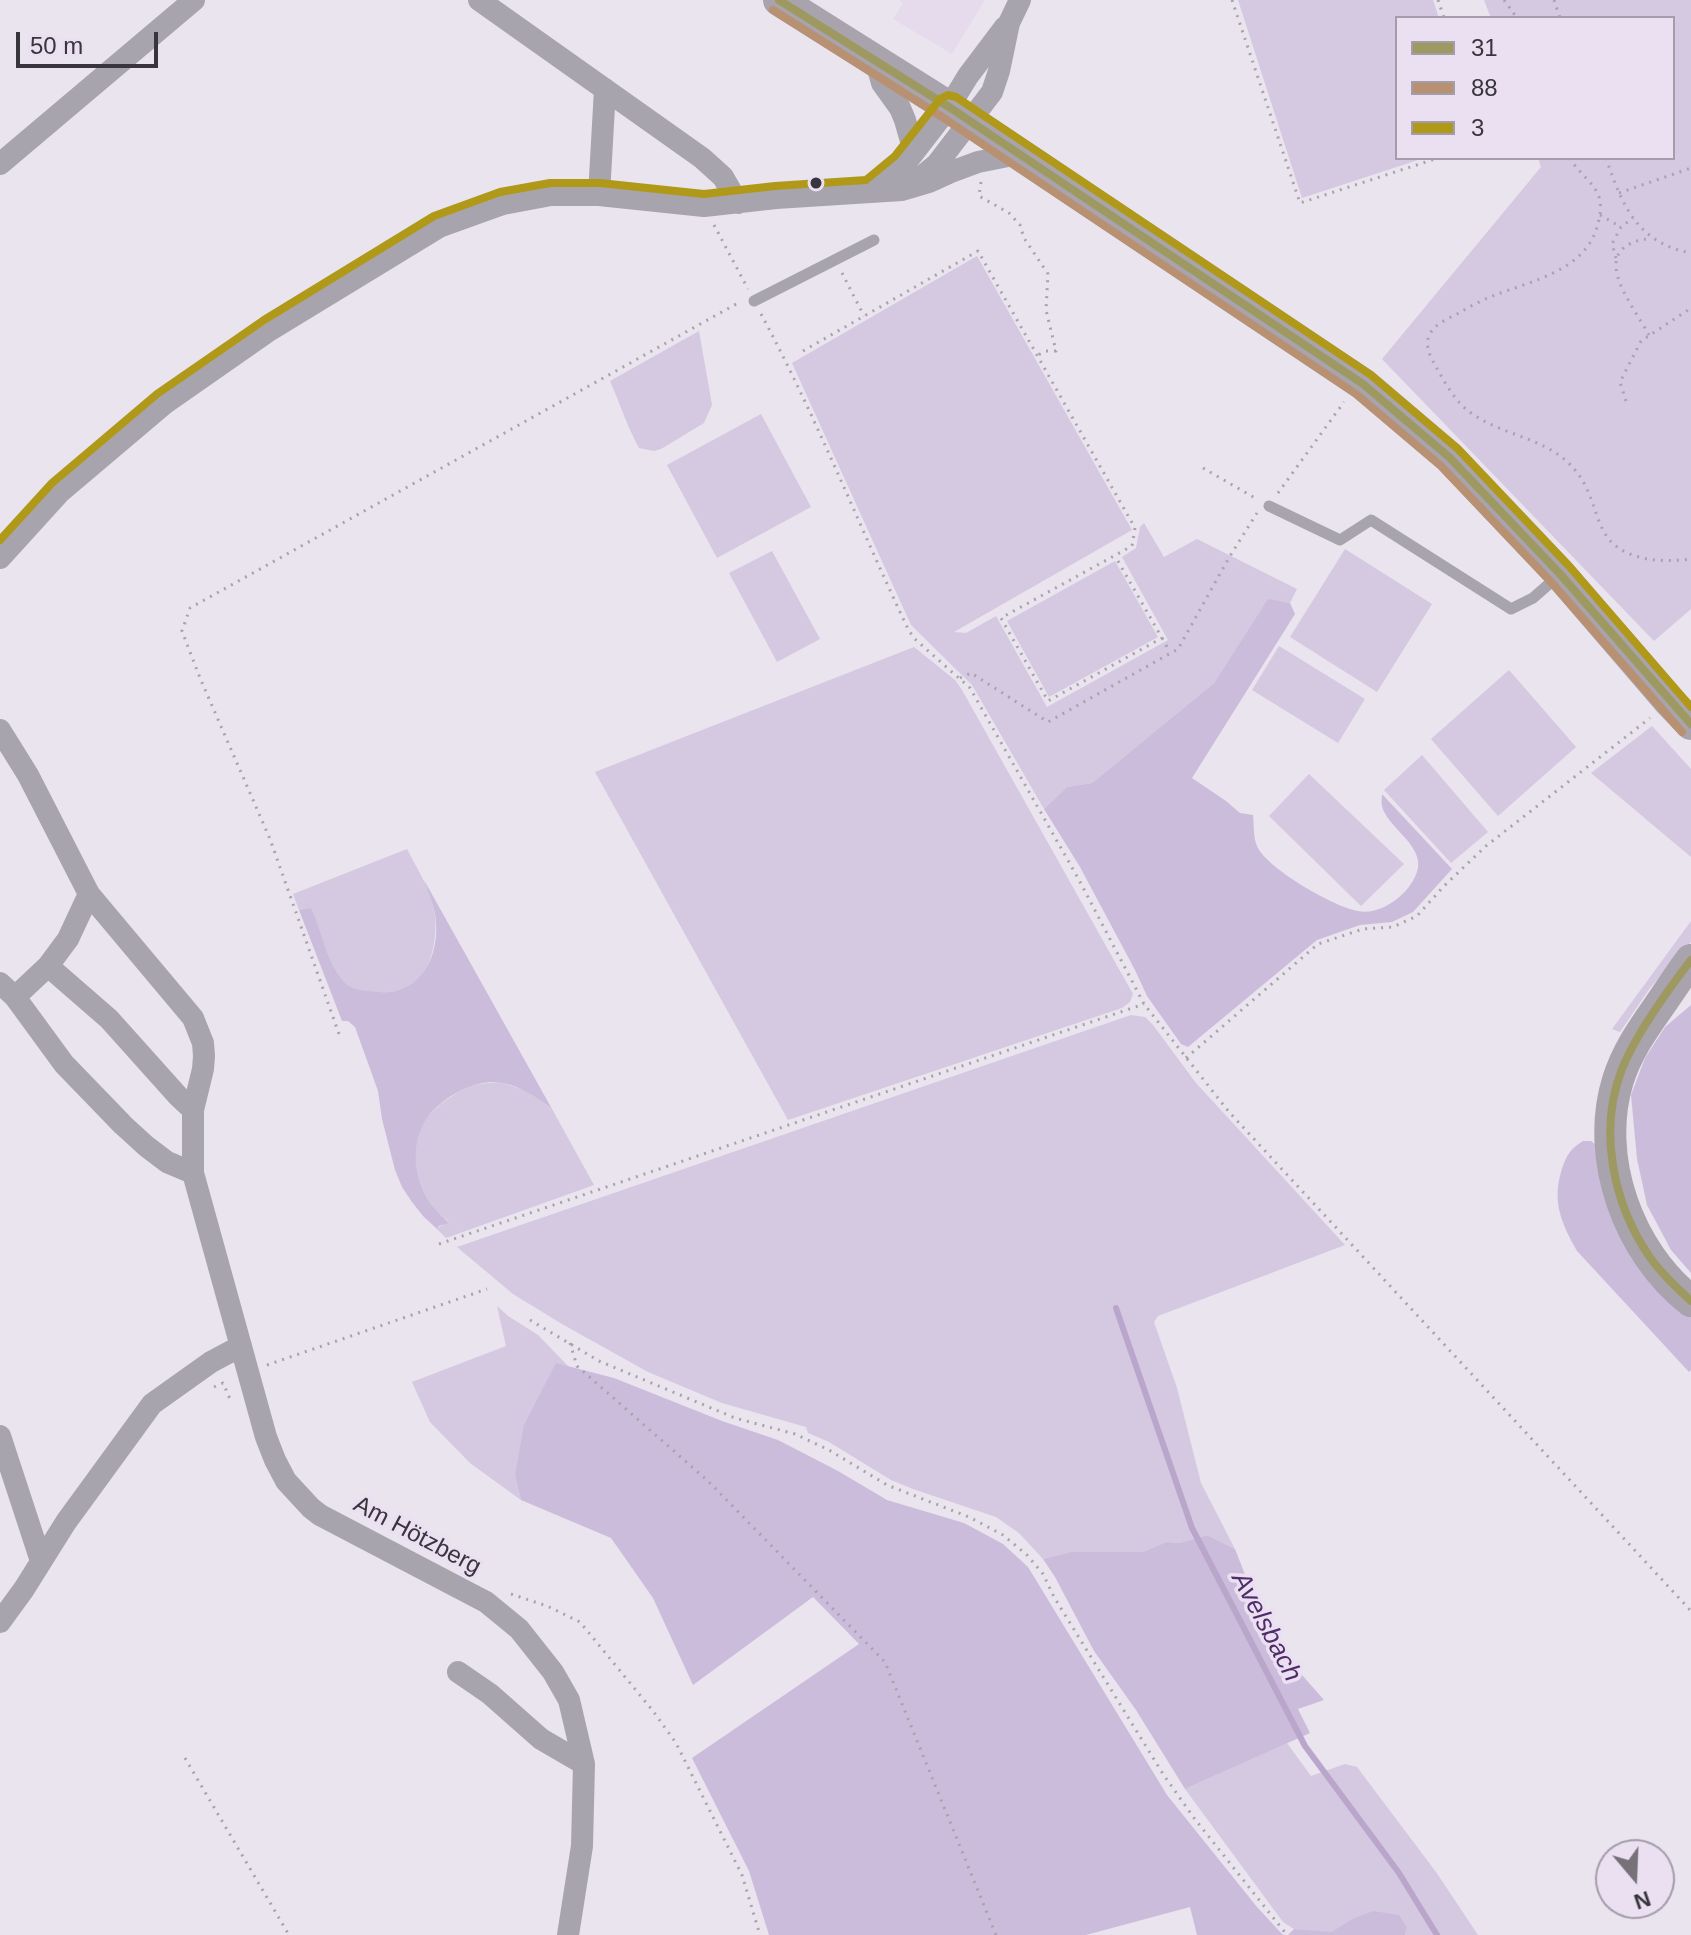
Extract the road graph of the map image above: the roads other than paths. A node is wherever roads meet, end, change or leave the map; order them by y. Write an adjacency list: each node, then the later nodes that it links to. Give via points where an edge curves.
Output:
1 (194, 0): 10 (street)
2 (479, 0): 6 (street)
3 (779, 0): 5 (main road)
4 (1020, 0): 7 (street, via 992,92)
5 (876, 61): 7 (main road); 9 (street, via 882,83 905,120)
6 (605, 89): 13 (street); 14 (street, via 702,158 723,177)
7 (960, 114): 8 (main road); 9 (street, via 930,130); 11 (street, via 937,164)
8 (1018, 154): 11 (street, via 978,162); 19 (main road, via 1363,384 1449,457)
9 (911, 156): 12 (street)
10 (0, 164)
11 (902, 190): 12 (street)
12 (870, 192): 14 (street)
13 (599, 195): 14 (street, via 704,206); 18 (street, via 551,195 503,204 439,227 380,261 164,404 60,492)
14 (738, 203)
15 (874, 240): 16 (lane)
16 (753, 298)
17 (1269, 506): 19 (lane, via 1340,540 1371,520 1511,609)
18 (0, 558)
19 (1560, 574): 20 (main road)
20 (1680, 713)
21 (0, 730): 22 (street, Am Hötzberg)
22 (89, 894): 24 (street, via 68,939); 27 (street, Am Hötzberg, via 199,1030 204,1056)
23 (1691, 960): 25 (main road)
24 (48, 966): 26 (street); 27 (street, via 109,1019)
25 (1680, 985): 29 (main road, via 1641,1031 1626,1059 1614,1097 1611,1139 1619,1188 1635,1231 1658,1269)
26 (8, 990): 28 (street, via 64,1064 123,1125)
27 (193, 1110): 28 (street, Am Hötzberg)
28 (195, 1182): 30 (street, Am Hötzberg)
29 (1691, 1301)
30 (241, 1346): 32 (street, via 152,1404); 35 (street, Am Hötzberg, via 266,1437 286,1481 320,1515 486,1602 519,1629 569,1700)
31 (0, 1436): 32 (street)
32 (41, 1561): 33 (street)
33 (0, 1622)
34 (458, 1672): 35 (street, via 541,1739)
35 (584, 1764): 36 (street, Am Hötzberg, via 582,1846)
36 (568, 1935)

